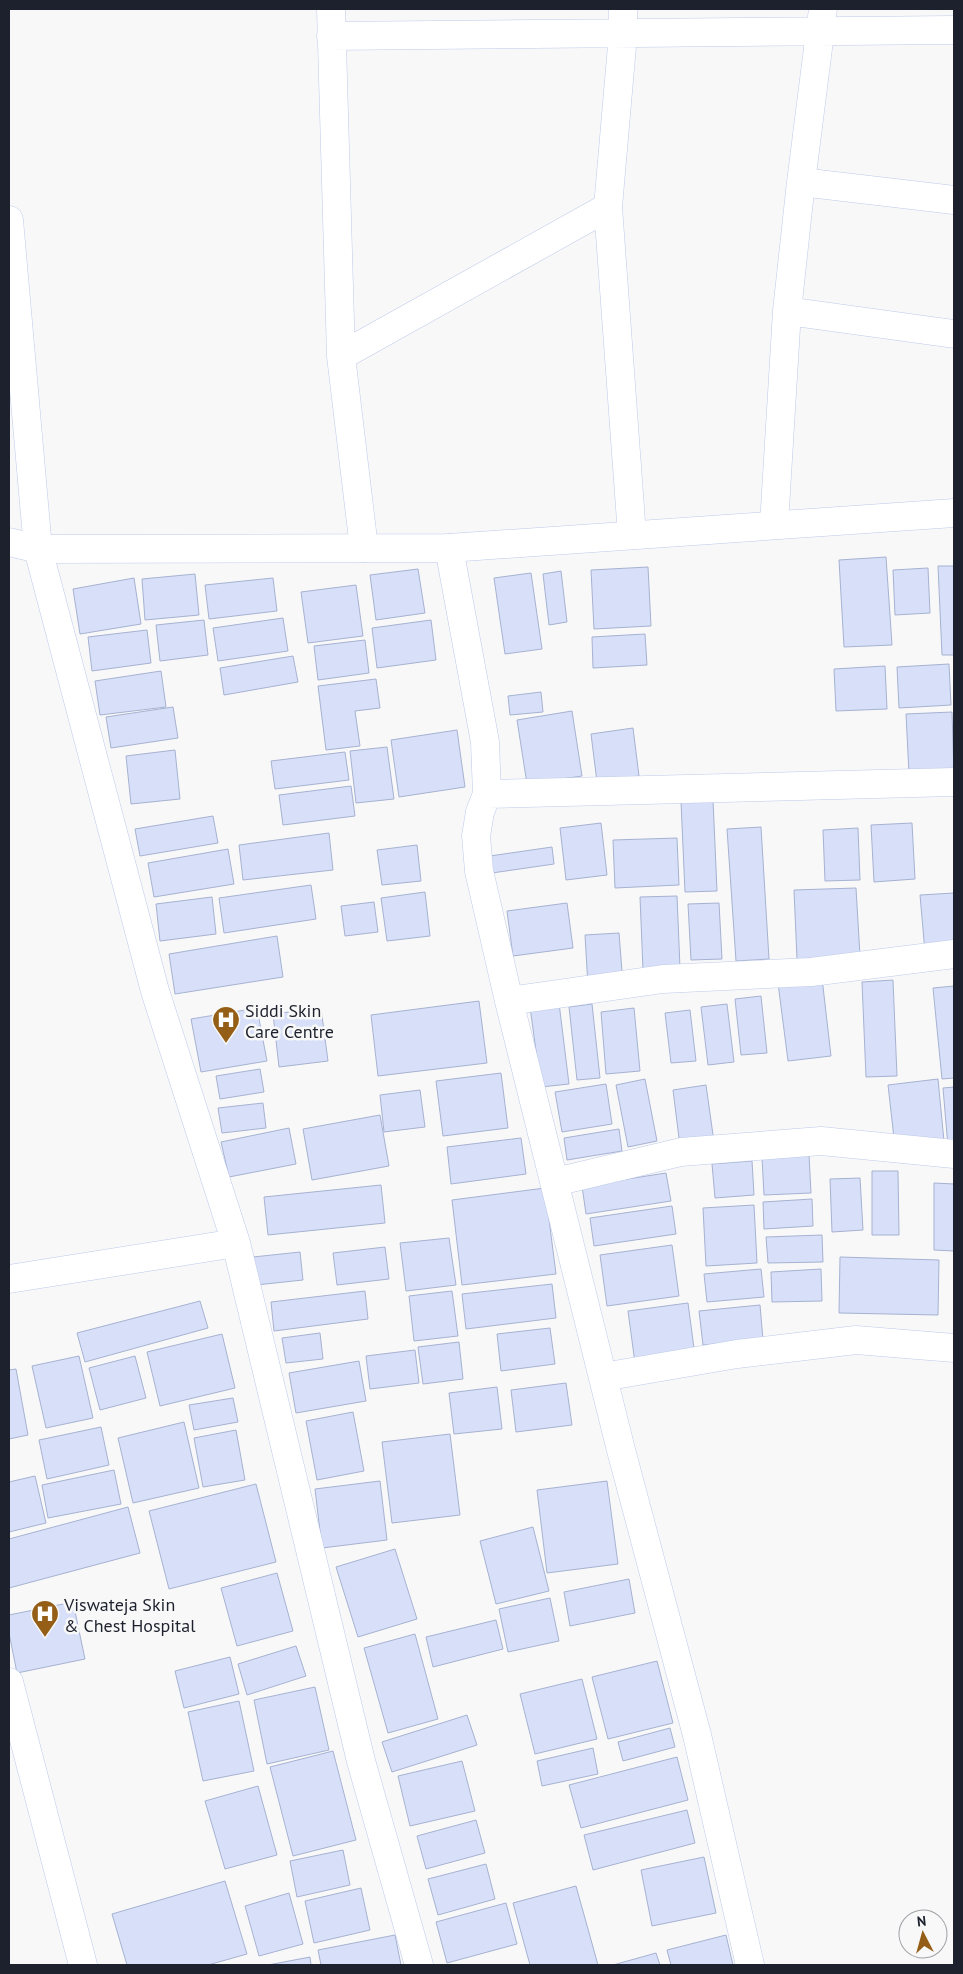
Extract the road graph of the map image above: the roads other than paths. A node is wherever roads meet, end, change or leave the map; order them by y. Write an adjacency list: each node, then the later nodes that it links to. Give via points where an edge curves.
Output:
1 (331, 9): 5 (street)
2 (822, 20): 3 (street); 4 (street); 6 (street)
3 (623, 22): 5 (street); 8 (street)
4 (954, 30)
5 (331, 36): 12 (street)
6 (801, 182): 7 (street); 10 (street)
7 (954, 200)
8 (608, 207): 12 (street); 15 (street)
9 (9, 220): 19 (street)
10 (788, 311): 11 (street); 14 (street)
11 (954, 334)
12 (341, 356): 17 (street)
13 (954, 513): 14 (street)
14 (774, 526): 15 (street)
15 (632, 535): 18 (street)
16 (9, 542): 19 (street)
17 (364, 548): 18 (street); 19 (street)
18 (450, 548): 21 (street, via 485,742)
19 (38, 549): 26 (street, via 155,991)
20 (954, 782): 21 (street)
21 (487, 794): 23 (street, via 480,812 476,853)
22 (954, 954): 23 (street, via 811,972 663,979)
23 (509, 1001): 25 (street)
24 (954, 1154): 25 (street, via 821,1141 681,1152)
25 (555, 1182): 29 (street)
26 (236, 1243): 27 (street); 32 (street, via 361,1761)
27 (9, 1279)
28 (954, 1348): 29 (street, via 856,1340 737,1354)
29 (603, 1377): 33 (street, via 696,1735)
30 (9, 1682): 31 (street)
31 (83, 1965)
32 (419, 1965)
33 (750, 1965)

